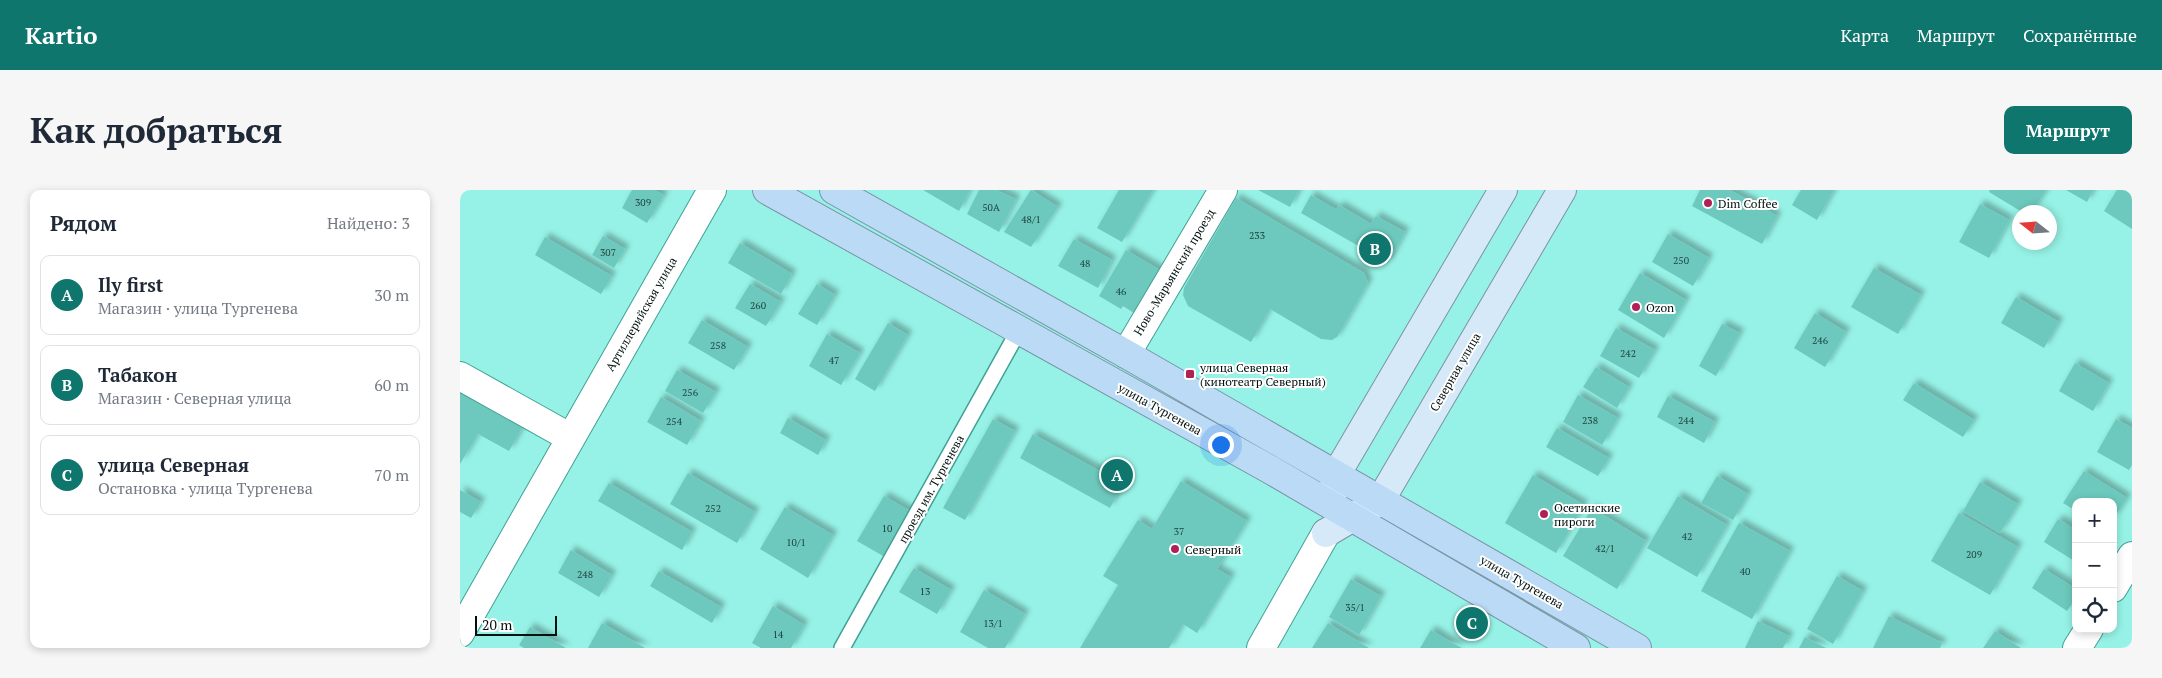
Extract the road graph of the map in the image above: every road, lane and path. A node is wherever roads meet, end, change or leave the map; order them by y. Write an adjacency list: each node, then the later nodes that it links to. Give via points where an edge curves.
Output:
1 (712, 190): 10 (street, Артиллерийская улица)
2 (767, 190): 7 (highway, улица Тургенева)
3 (834, 190): 8 (highway, улица Тургенева)
4 (1223, 190): 8 (street, Ново-Марьянский проезд)
5 (1503, 190): 11 (main road)
6 (1562, 190): 12 (main road, Северная улица)
7 (1019, 330): 13 (highway, улица Тургенева); 19 (lane, проезд им. Тургенева)
8 (1126, 354): 11 (highway, улица Тургенева)
9 (460, 376): 10 (street)
10 (571, 438): 17 (street, Артиллерийская улица)
11 (1336, 475): 12 (highway, улица Тургенева); 13 (main road)
12 (1380, 501): 13 (main road, Северная улица); 22 (highway, улица Тургенева)
13 (1341, 511): 14 (main road); 21 (highway, улица Тургенева)
14 (1326, 533): 20 (street)
15 (2132, 556): 16 (street)
16 (2117, 581)
17 (460, 633)
18 (2087, 633): 23 (street)
19 (842, 648)
20 (1261, 648)
21 (1576, 648)
22 (1637, 648)
23 (2078, 648)

